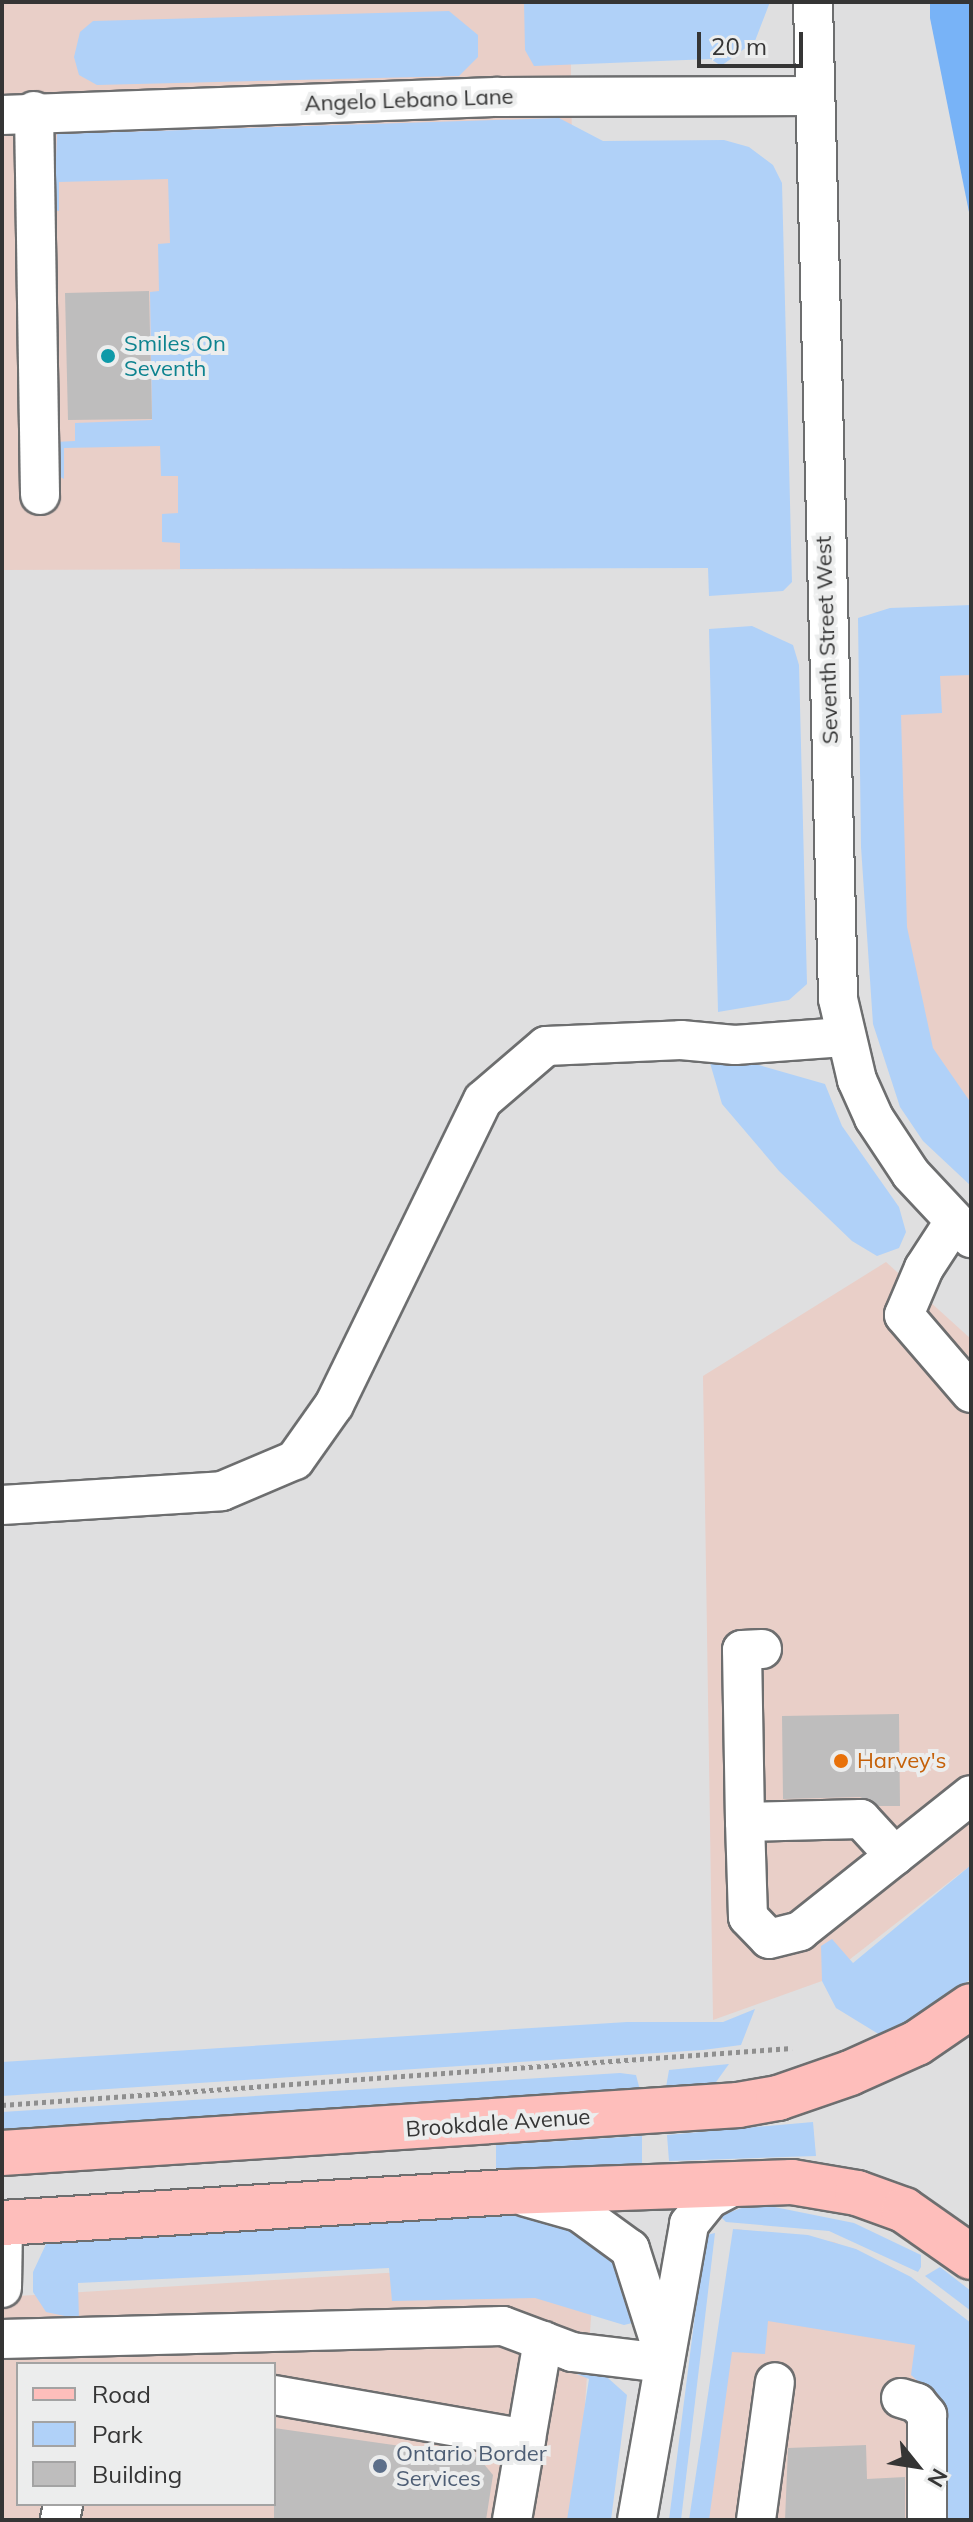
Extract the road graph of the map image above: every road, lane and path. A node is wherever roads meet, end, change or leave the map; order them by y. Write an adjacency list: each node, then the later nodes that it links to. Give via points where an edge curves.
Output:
1 (813, 2): 2 (street, Seventh Street West)
2 (815, 96): 3 (street, Angelo Lebano Lane, via 498,97); 5 (street, Seventh Street West, via 835,960)
3 (18, 113): 4 (street)
4 (40, 495)
5 (844, 1037): 6 (street, Seventh Street West, via 874,1118 911,1174); 8 (street, via 546,1046 483,1100 334,1405 295,1460 222,1491)
6 (962, 1230): 7 (street, via 924,1268 904,1315)
7 (971, 1393)
8 (2, 1505)
9 (762, 1649): 11 (street, via 742,1650)
10 (971, 1795): 12 (street)
11 (745, 1822): 12 (street, via 861,1819); 12 (street, via 748,1917 769,1939 800,1931)
12 (895, 1856)
13 (971, 2006): 16 (main road, Brookdale Avenue, via 917,2043 810,2089 738,2105)
14 (806, 2047): 15 (path, via 650,2063)
15 (2, 2105)
16 (2, 2153)
17 (741, 2182): 18 (main road); 20 (main road, via 857,2193 904,2210); 25 (street, via 717,2193 689,2224)
18 (508, 2192): 19 (main road); 25 (street, via 579,2212 630,2249)
19 (2, 2223): 21 (street)
20 (971, 2257)
21 (2, 2288)
22 (2, 2339): 24 (street)
23 (543, 2341): 24 (street, via 503,2326); 25 (street, via 572,2352); 29 (street)
24 (92, 2357)
25 (664, 2363): 31 (street)
26 (775, 2382): 32 (street)
27 (276, 2395): 29 (street)
28 (901, 2398): 33 (street, via 917,2403 927,2415)
29 (526, 2439): 30 (street)
30 (512, 2520)
31 (637, 2520)
32 (756, 2520)
33 (927, 2520)

